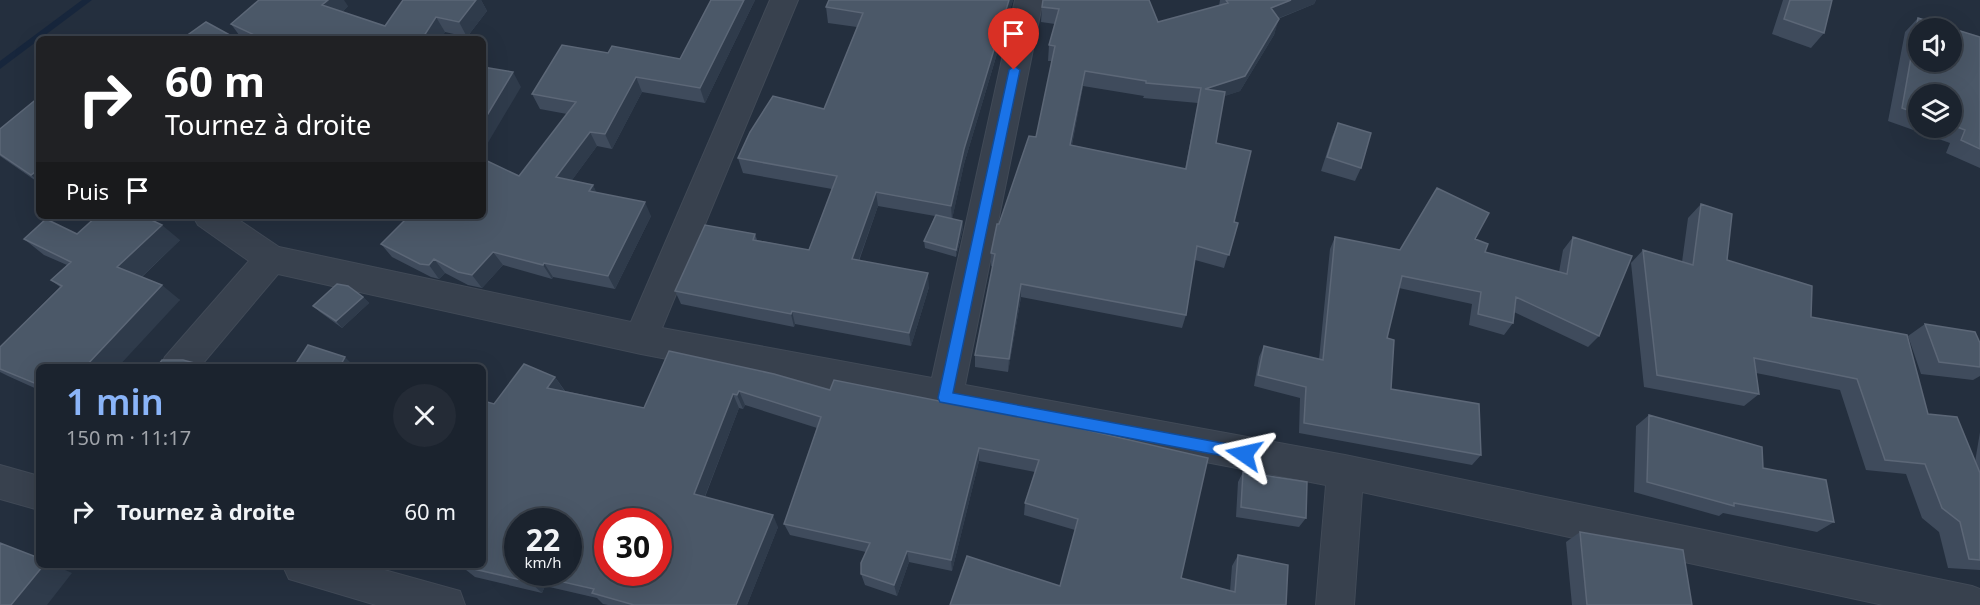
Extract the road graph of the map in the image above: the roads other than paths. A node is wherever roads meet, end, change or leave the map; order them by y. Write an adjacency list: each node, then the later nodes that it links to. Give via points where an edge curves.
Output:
1 (784, 0): 5 (street)
2 (1029, 0): 7 (street)
3 (214, 219): 4 (street)
4 (271, 259): 5 (street); 6 (street)
5 (641, 339): 7 (street)
6 (180, 364)
7 (945, 398): 8 (street)
8 (1345, 472): 13 (street); 14 (street)
9 (0, 482): 10 (street)
10 (36, 492)
11 (309, 568): 12 (street)
12 (446, 605)
13 (1335, 605)
14 (1972, 605)

